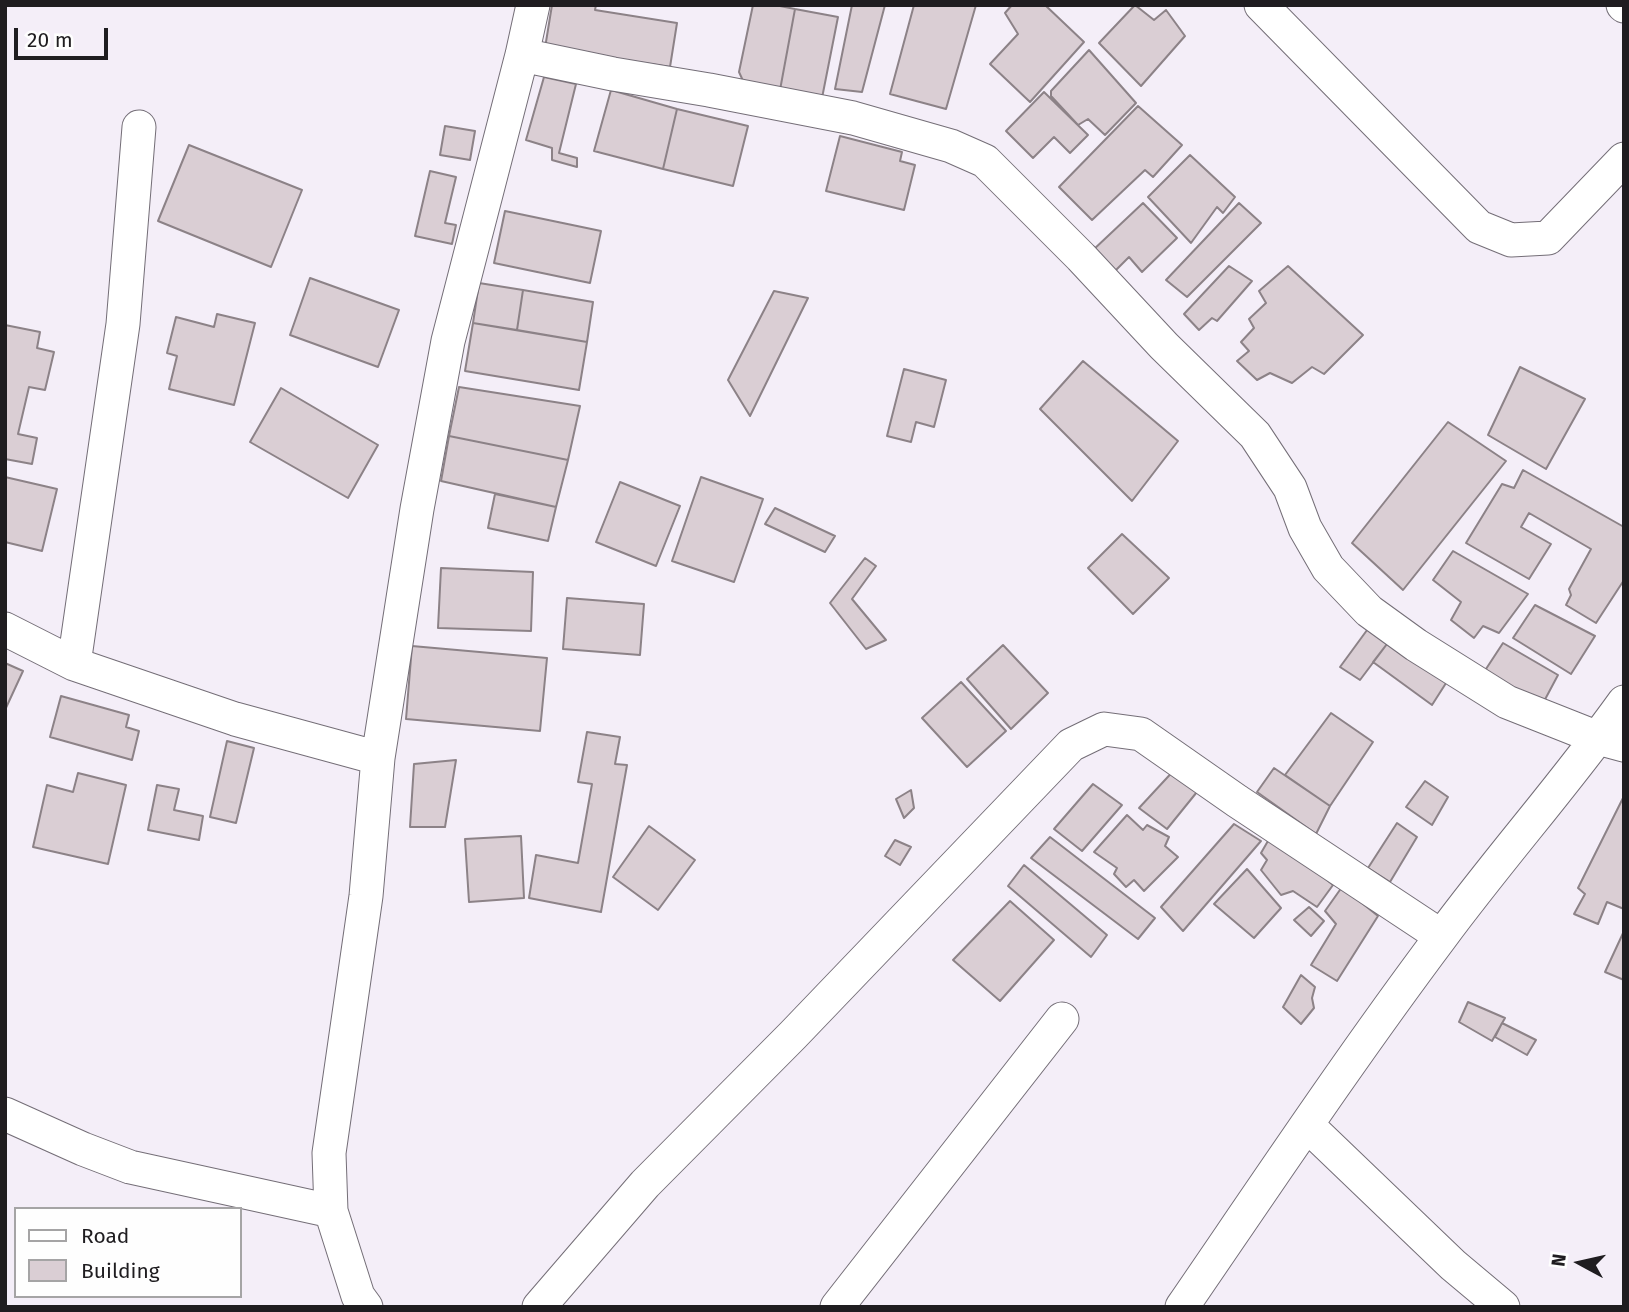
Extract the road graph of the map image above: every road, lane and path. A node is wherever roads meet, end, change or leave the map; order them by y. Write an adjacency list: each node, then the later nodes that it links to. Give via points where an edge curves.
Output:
1 (533, 5): 3 (street)
2 (1261, 5): 5 (street, via 1479,227 1490,232 1511,240 1548,238)
3 (522, 55): 9 (street, via 853,118 951,146 985,162 1255,435 1290,488 1305,528 1328,568 1368,611 1507,702); 10 (street, via 448,341)
4 (139, 127): 7 (street, via 123,324)
5 (1624, 159)
6 (5, 629): 7 (street)
7 (74, 664): 10 (street, via 235,719)
8 (1624, 702): 9 (street)
9 (1611, 742): 11 (street)
10 (378, 758): 15 (street, via 366,897 329,1153)
11 (1441, 936): 14 (street); 17 (street, via 1141,734 1104,729 1071,745 645,1184)
12 (1062, 1019): 18 (street)
13 (5, 1114): 15 (street, via 130,1167)
14 (1307, 1125): 19 (street); 20 (street)
15 (331, 1211): 16 (street, via 358,1296)
16 (366, 1307)
17 (539, 1307)
18 (837, 1307)
19 (1182, 1307)
20 (1503, 1307)

